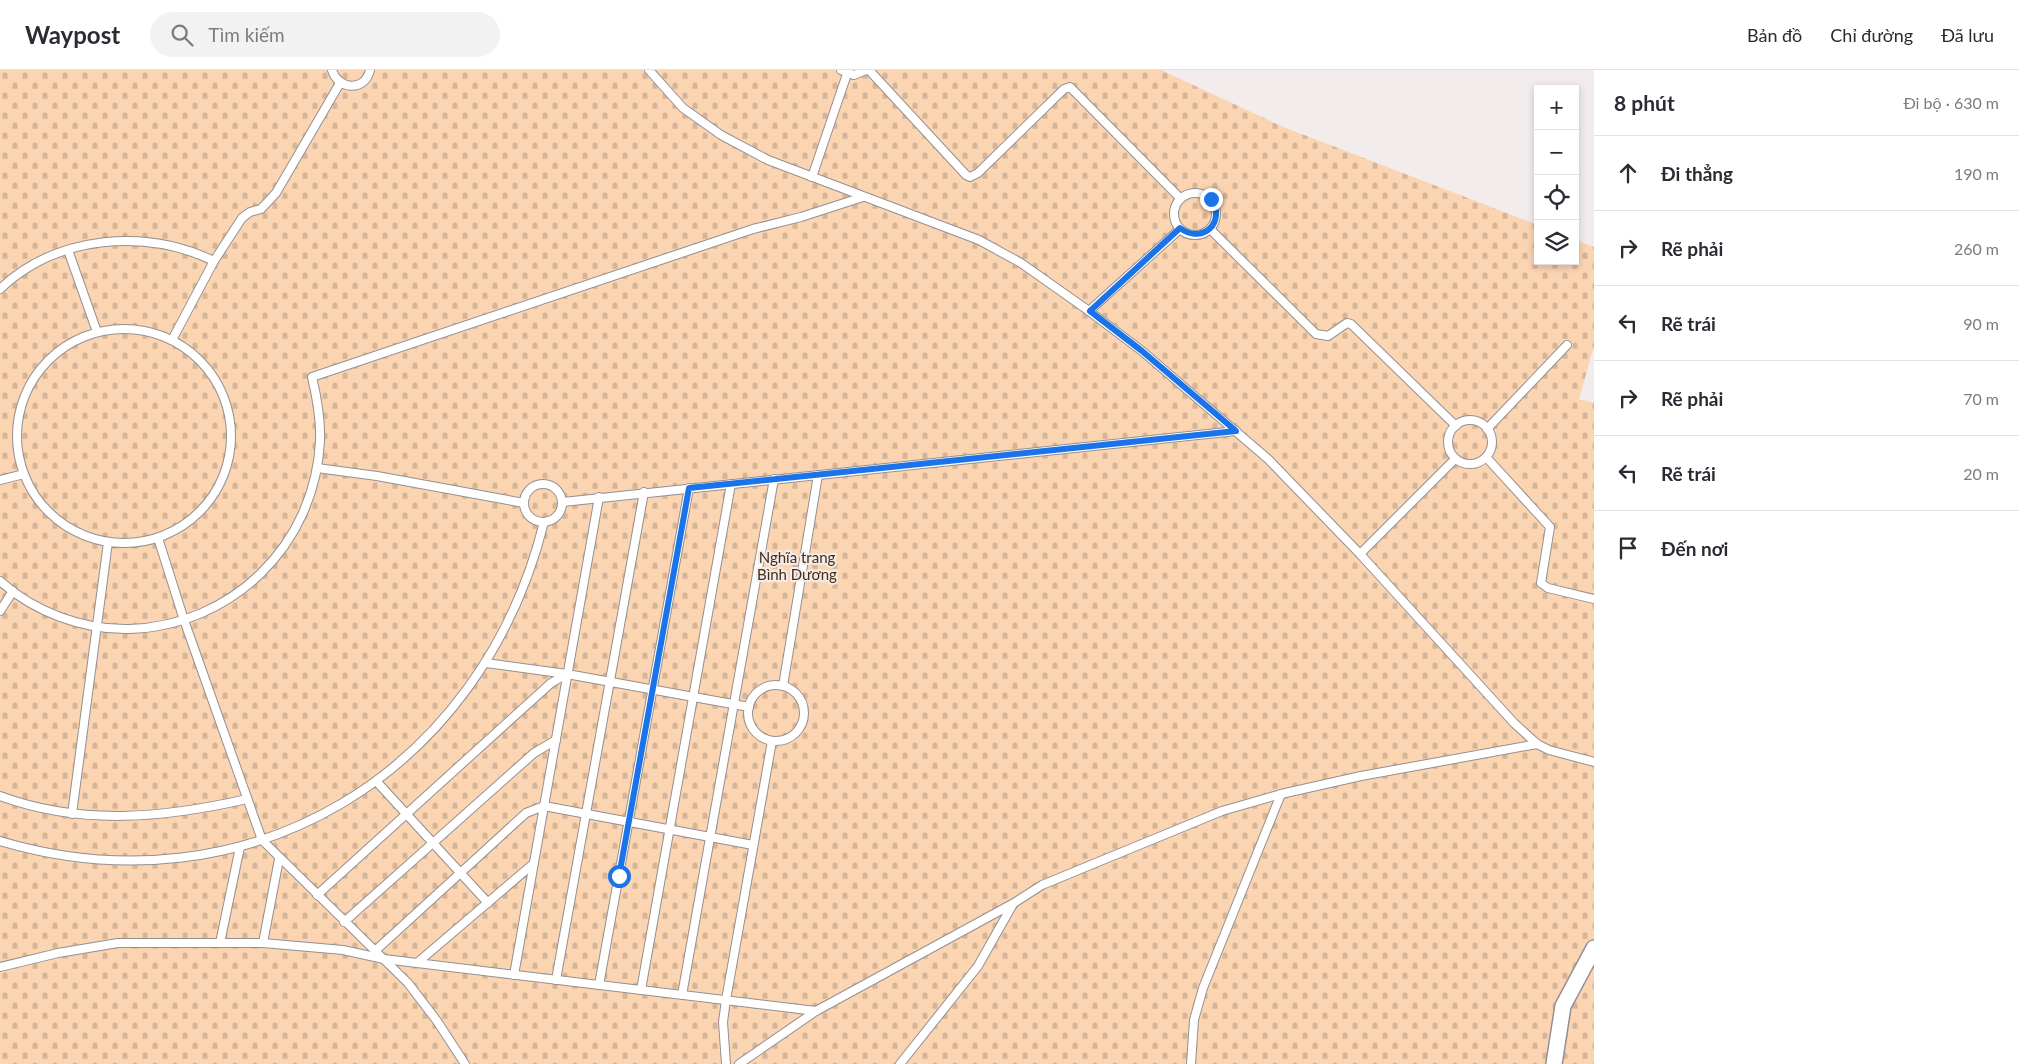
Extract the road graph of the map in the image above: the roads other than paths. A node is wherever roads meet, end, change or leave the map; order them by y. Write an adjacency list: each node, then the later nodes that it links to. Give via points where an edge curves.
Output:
1 (332, 70): 6 (lane)
2 (370, 70): 6 (lane, via 362,83 350,86)
3 (649, 70): 7 (lane, via 683,108 721,134 768,160)
4 (868, 70): 5 (lane, via 854,75); 9 (lane, via 970,177 978,173 1064,89 1070,87)
5 (844, 72): 7 (lane)
6 (340, 83): 13 (lane, via 276,193 260,209 242,218)
7 (812, 177): 8 (lane)
8 (863, 197): 15 (lane, via 979,240 1021,263); 24 (lane, via 752,229 312,377 320,420)
9 (1180, 198): 10 (lane, via 1174,210); 11 (lane, via 1199,193 1211,199 1216,218)
10 (1180, 228): 11 (lane, via 1191,235); 15 (lane)
11 (1210, 229): 19 (lane, via 1316,334 1328,336 1341,325 1351,324)
12 (68, 250): 13 (lane, via 100,242 142,240 184,248); 14 (lane, via 39,261); 16 (lane)
13 (214, 261): 17 (lane)
14 (0, 288)
15 (1090, 311): 21 (lane)
16 (97, 332): 17 (lane, via 129,329); 25 (lane, via 58,352 29,388 18,432)
17 (172, 340): 36 (lane, via 197,358 216,382 228,410 231,440 225,470 212,498 191,520)
18 (1567, 345): 20 (lane)
19 (1456, 426): 20 (lane, via 1474,421); 23 (lane, via 1450,432 1448,445)
20 (1487, 429): 22 (lane, via 1491,446)
21 (1236, 431): 26 (lane); 38 (lane, via 1268,459)
22 (1486, 457): 23 (lane, via 1472,464); 41 (lane, via 1550,527 1541,583 1548,588)
23 (1455, 459): 38 (lane)
24 (317, 468): 34 (lane); 43 (lane, via 302,517 268,567 230,599)
25 (24, 474): 28 (lane); 37 (lane, via 41,503 57,520 76,532)
26 (818, 475): 27 (lane); 48 (lane)
27 (774, 479): 29 (lane); 51 (lane)
28 (0, 480)
29 (731, 484): 30 (lane); 50 (lane)
30 (689, 488): 31 (lane); 49 (lane)
31 (644, 492): 32 (lane); 47 (lane)
32 (599, 497): 33 (lane); 46 (lane)
33 (562, 502): 34 (lane, via 555,488 544,483 532,487); 35 (lane, via 557,517)
34 (524, 503): 35 (lane, via 531,518)
35 (544, 522): 45 (lane, via 521,595)
36 (158, 538): 37 (lane, via 135,543); 43 (lane)
37 (108, 542): 44 (lane)
38 (1360, 554): 55 (lane, via 1514,724)
39 (0, 581): 40 (lane)
40 (13, 591): 42 (lane); 44 (lane, via 46,611)
41 (1594, 599)
42 (0, 611)
43 (184, 620): 44 (lane, via 143,628); 60 (lane)
44 (97, 628): 64 (lane)
45 (486, 663): 46 (lane); 57 (lane, via 441,723)
46 (567, 674): 47 (lane); 53 (lane); 62 (lane, via 551,683)
47 (610, 682): 49 (lane); 63 (lane)
48 (783, 686): 52 (lane, via 767,686 760,690); 54 (lane, via 797,694 802,702 804,718 789,738)
49 (653, 690): 50 (lane); 65 (lane)
50 (693, 697): 51 (lane); 66 (lane)
51 (734, 704): 52 (lane); 67 (lane)
52 (749, 707): 54 (lane, via 748,717 753,730)
53 (556, 740): 61 (lane); 70 (lane, via 534,753)
54 (772, 742): 71 (lane)
55 (1537, 744): 56 (lane); 58 (lane)
56 (1594, 762)
57 (377, 782): 62 (lane); 68 (lane, via 323,814)
58 (1281, 794): 77 (lane, via 1222,811 1042,885); 98 (lane, via 1202,988 1194,1020)
59 (0, 796): 64 (lane)
60 (247, 799): 64 (lane, via 163,815); 68 (lane)
61 (544, 806): 63 (lane); 74 (lane); 75 (lane, via 526,813)
62 (407, 813): 70 (lane); 76 (lane)
63 (586, 813): 65 (lane); 88 (lane)
64 (72, 814)
65 (629, 822): 66 (lane); 89 (lane)
66 (669, 829): 67 (lane); 90 (lane)
67 (710, 837): 71 (lane); 91 (lane)
68 (262, 840): 72 (lane); 73 (lane)
69 (0, 841): 72 (lane, via 54,854 115,861 177,858)
70 (433, 843): 75 (lane); 79 (lane)
71 (753, 845): 92 (lane)
72 (240, 847): 80 (lane)
73 (279, 859): 76 (lane); 81 (lane)
74 (533, 864): 78 (lane); 87 (lane)
75 (461, 873): 78 (lane); 83 (lane)
76 (317, 895): 79 (lane)
77 (1014, 902): 93 (lane); 97 (lane, via 978,966)
78 (488, 903): 85 (lane)
79 (344, 922): 83 (lane)
80 (220, 943): 81 (lane); 86 (lane, via 118,943)
81 (263, 944): 84 (lane, via 343,950)
82 (1594, 948): 99 (street, via 1563,1006)
83 (375, 951): 84 (lane)
84 (384, 959): 85 (lane); 94 (lane, via 408,983)
85 (417, 963): 87 (lane)
86 (0, 967)
87 (514, 975): 88 (lane)
88 (556, 980): 89 (lane)
89 (599, 986): 90 (lane)
90 (641, 990): 91 (lane)
91 (682, 995): 92 (lane)
92 (726, 1000): 93 (lane); 95 (lane, via 723,1022)
93 (816, 1011): 96 (lane)
94 (465, 1064)
95 (726, 1064)
96 (739, 1064)
97 (900, 1064)
98 (1191, 1064)
99 (1554, 1064)

